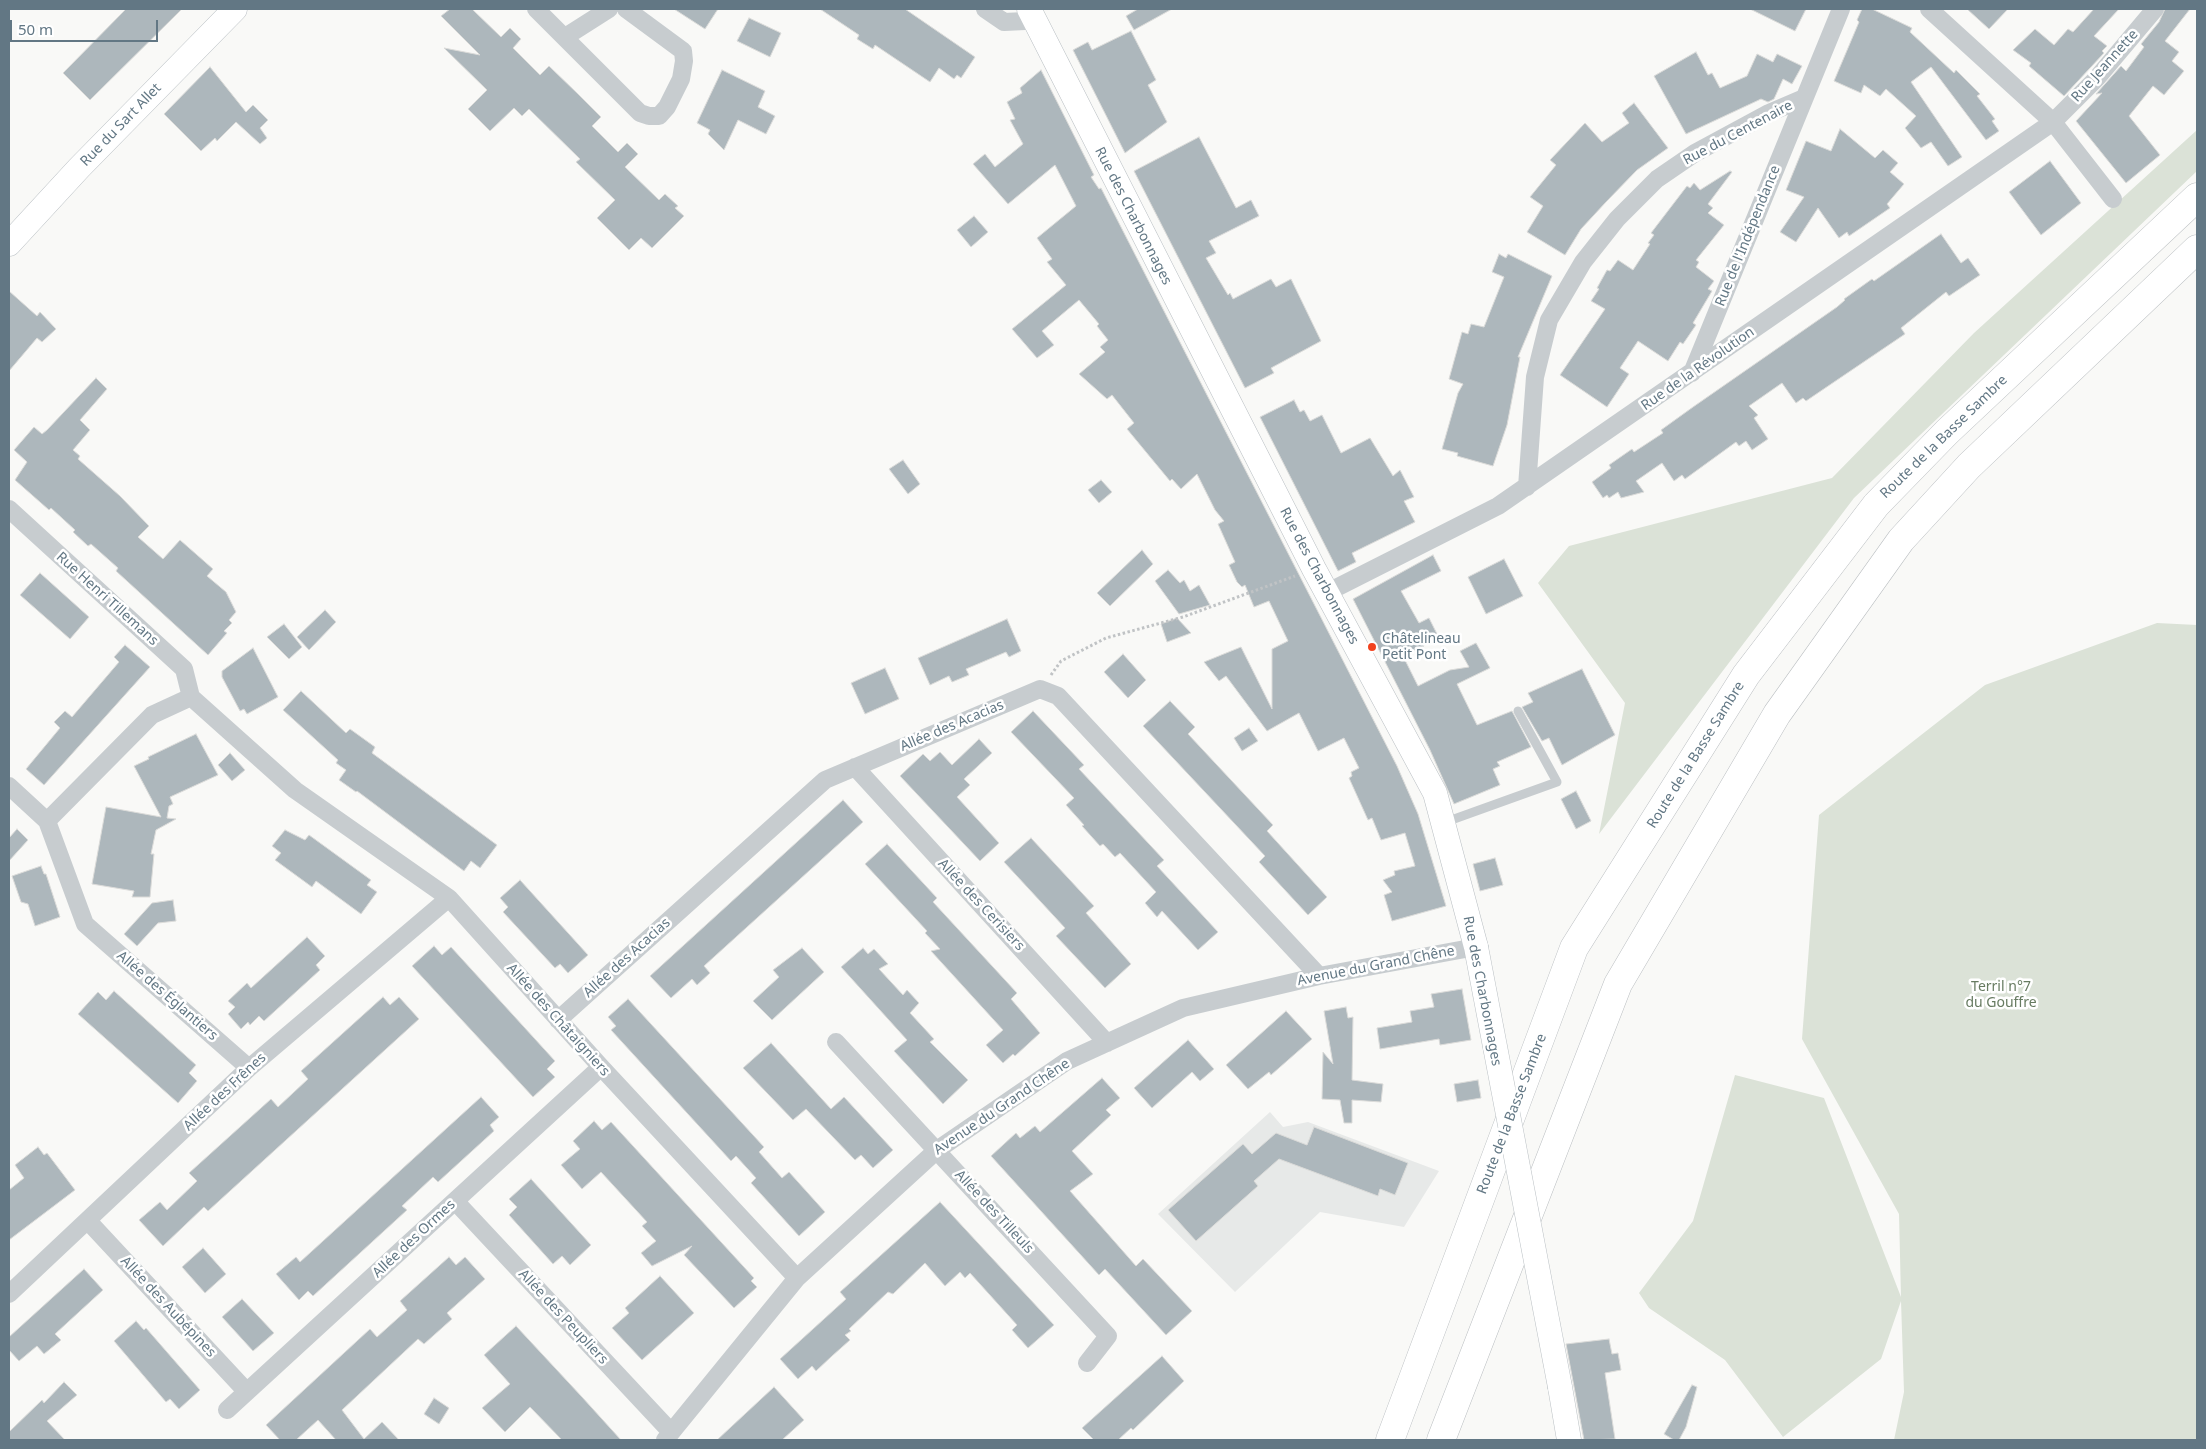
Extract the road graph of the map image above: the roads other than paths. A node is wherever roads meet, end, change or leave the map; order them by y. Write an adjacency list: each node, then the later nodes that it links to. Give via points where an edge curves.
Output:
1 (235, 9): 15 (street, Rue du Sart Allet)
2 (536, 9): 10 (street)
3 (609, 9): 10 (street)
4 (626, 9): 10 (street, via 683,51 681,79 668,108 659,116 640,113)
5 (985, 9): 9 (street, via 1004,22 1024,22)
6 (1841, 9): 11 (street, Rue du Centenaire)
7 (1929, 9): 12 (street)
8 (2155, 9): 12 (street, Rue Jeannette, via 2097,78)
9 (1031, 13): 20 (street, Rue des Charbonnages)
10 (565, 37)
11 (1804, 98): 17 (street, Rue de l'Indépendance); 18 (street, Rue du Centenaire, via 1695,153 1657,179 1617,219 1583,262 1548,320 1535,378)
12 (2053, 122): 14 (street); 17 (street, Rue de la Révolution)
13 (2197, 197): 44 (highway, Route de la Basse Sambre, via 1947,432 1876,505 1746,675 1574,948)
14 (2113, 199)
15 (9, 244)
16 (2197, 249): 45 (highway, via 1969,466 1900,540 1776,714 1618,984)
17 (1692, 373): 18 (street, Rue de la Révolution)
18 (1527, 487): 20 (street, Rue de la Révolution, via 1498,506)
19 (9, 509): 21 (street, Rue Henri Tillemans, via 184,669)
20 (1328, 592): 26 (street, Rue des Charbonnages, via 1435,794)
21 (191, 697): 25 (street, via 152,714); 27 (street, Allée des Châtaigniers, via 295,790)
22 (1518, 711): 26 (lane, via 1557,782)
23 (855, 767): 29 (street, Allée des Acacias, via 1040,689 1058,696); 30 (street, Allée des Acacias, via 825,780); 32 (street, Allée des Cerisiers)
24 (9, 786): 25 (street)
25 (48, 821): 34 (street, Allée des Églantiers, via 84,924)
26 (1442, 823): 28 (street, Rue des Charbonnages)
27 (449, 898): 30 (street, Allée des Châtaigniers); 34 (street, Allée des Frênes)
28 (1476, 947): 29 (street, Avenue du Grand Chêne); 46 (street, Rue des Charbonnages, bridge)
29 (1319, 976): 32 (street, Avenue du Grand Chêne, via 1183,1008)
30 (558, 1020): 33 (street, Allée des Châtaigniers)
31 (836, 1042): 35 (street, Allée des Tilleuls)
32 (1108, 1043): 35 (street, Avenue du Grand Chêne, via 1067,1061)
33 (600, 1067): 36 (street, Allée des Ormes); 38 (street, Allée des Châtaigniers)
34 (249, 1068): 37 (street, Allée des Frênes)
35 (937, 1150): 38 (street, Avenue du Grand Chêne); 40 (street, Allée des Tilleuls, via 1108,1336)
36 (455, 1201): 41 (street, Allée des Ormes); 43 (street, Allée des Peupliers)
37 (88, 1221): 39 (street, Allée des Frênes); 41 (street, Allée des Aubépines)
38 (797, 1278): 43 (street, Avenue du Grand Chêne)
39 (9, 1294)
40 (1087, 1363)
41 (247, 1392): 42 (street, Allée des Ormes)
42 (228, 1410)
43 (668, 1436)
44 (1390, 1440)
45 (1441, 1440)
46 (1569, 1440)

